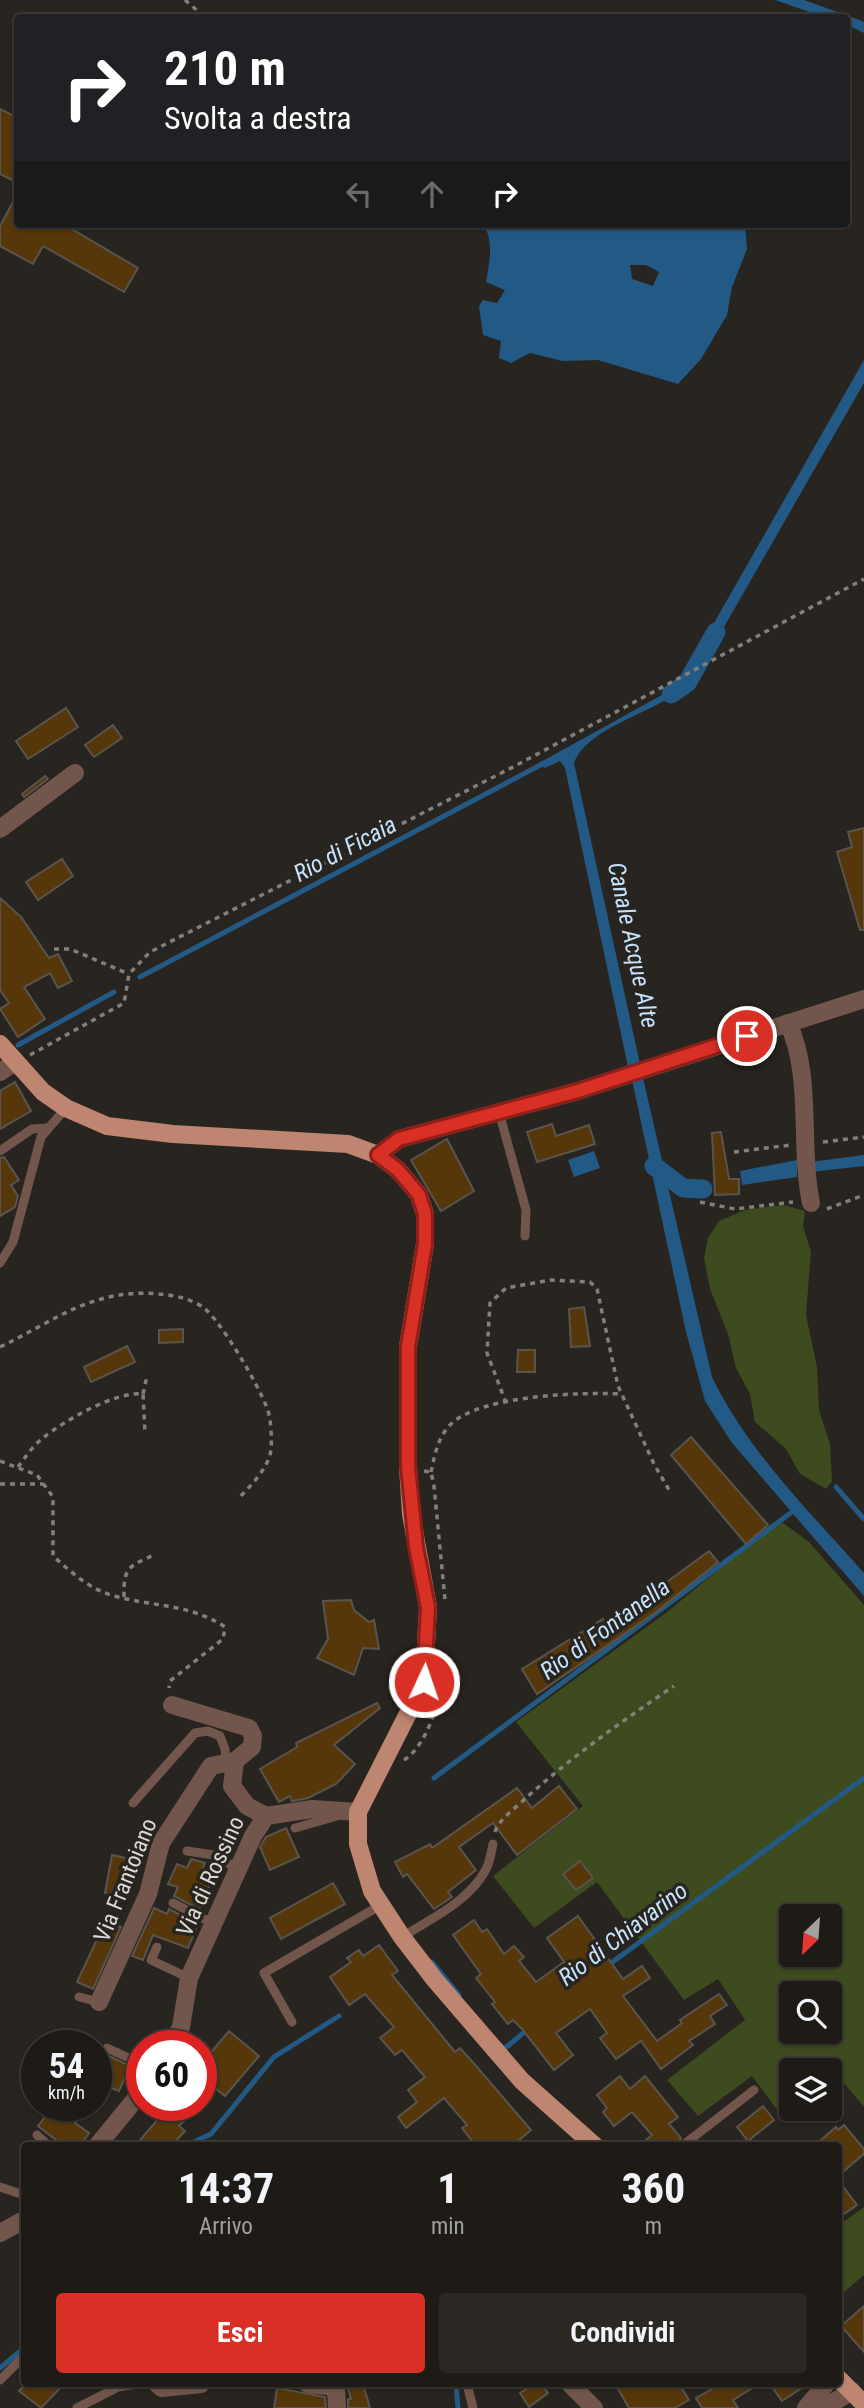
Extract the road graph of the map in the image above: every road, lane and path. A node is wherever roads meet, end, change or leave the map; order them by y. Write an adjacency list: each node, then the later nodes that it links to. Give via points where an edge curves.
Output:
1 (185, 0): 2 (path)
2 (201, 14)
3 (864, 579): 7 (path, via 150,952)
4 (75, 774): 5 (street)
5 (0, 829)
6 (54, 949): 7 (path, via 70,949)
7 (129, 974): 11 (path, via 124,1003)
8 (864, 999): 9 (street)
9 (788, 1023): 13 (street); 19 (street, via 798,1057 804,1168)
10 (0, 1044): 11 (main road)
11 (8, 1067): 12 (main road)
12 (66, 1108): 14 (lane); 16 (main road, via 107,1126 141,1132 316,1140 348,1144)
13 (499, 1112): 16 (street, via 399,1139); 20 (lane, via 526,1210)
14 (48, 1128): 15 (lane, via 32,1129); 21 (lane, via 41,1137 13,1242)
15 (0, 1151)
16 (378, 1155): 41 (main road, via 419,1195 425,1214 425,1244 408,1347 408,1467 428,1607 424,1682)
17 (864, 1195): 19 (path, via 827,1209)
18 (700, 1202): 19 (path, via 735,1209 778,1202)
19 (811, 1203)
20 (525, 1236)
21 (0, 1263)
22 (0, 1347): 34 (path, via 108,1294 159,1294 186,1299 205,1309 268,1410 271,1451 257,1479)
23 (147, 1376): 24 (path)
24 (144, 1394): 27 (path); 29 (path, via 132,1393 82,1413 41,1438)
25 (622, 1394): 26 (path, via 535,1397); 26 (path, via 597,1289 590,1282 551,1280 506,1287 490,1303 487,1353); 33 (path)
26 (506, 1403): 30 (path, via 453,1422 437,1444)
27 (145, 1433)
28 (0, 1461): 29 (path)
29 (18, 1467): 32 (path, via 37,1475)
30 (431, 1472)
31 (0, 1484): 32 (path)
32 (43, 1484): 36 (path, via 53,1497 54,1556 79,1580)
33 (669, 1490)
34 (239, 1498)
35 (156, 1554): 36 (path, via 130,1565 124,1578)
36 (124, 1597): 38 (path, via 187,1608 225,1627 223,1639 215,1647 170,1681)
37 (674, 1686): 44 (path, via 555,1772 496,1828)
38 (172, 1705): 39 (street, Via Frantoiano, via 249,1728 252,1747)
39 (230, 1761): 40 (lane, via 220,1736 208,1731 195,1733); 42 (street, via 232,1786 247,1806); 54 (street, Via Frantoiano, via 211,1766 161,1843 148,1894)
40 (133, 1803)
41 (358, 1812): 42 (street, Via di Rossino, via 312,1809); 43 (lane); 48 (main road, via 358,1844)
42 (266, 1816): 46 (street, Via di Rossino)
43 (295, 1828)
44 (493, 1844): 50 (lane, via 486,1871 471,1888)
45 (187, 1851): 46 (lane, via 214,1855)
46 (238, 1869): 49 (street, Via di Rossino)
47 (173, 1903): 49 (lane)
48 (381, 1905): 50 (main road); 55 (lane, via 264,1973)
49 (214, 1924): 52 (street, Via di Rossino)
50 (402, 1937): 62 (main road, via 522,2081)
51 (157, 1947): 52 (lane, via 151,1960)
52 (189, 1978): 56 (street, Via di Rossino)
53 (79, 1997): 54 (lane)
54 (99, 2002)
55 (292, 2022)
56 (179, 2030)
57 (754, 2090): 63 (lane)
58 (126, 2111): 61 (street)
59 (37, 2135): 60 (lane)
60 (45, 2142)
61 (100, 2142)
62 (591, 2142)
63 (687, 2142)
64 (0, 2187): 65 (lane)
65 (21, 2194)
66 (21, 2222): 67 (street)
67 (0, 2233)
68 (21, 2359): 69 (lane)
69 (0, 2380)
70 (842, 2382): 77 (main road)
71 (118, 2387): 78 (lane)
72 (336, 2387): 79 (street)
73 (468, 2387): 80 (lane)
74 (573, 2387): 81 (street)
75 (812, 2387): 82 (street)
76 (824, 2387): 82 (street)
77 (858, 2398): 83 (street)
78 (77, 2408)
79 (337, 2408)
80 (473, 2408)
81 (594, 2408)
82 (806, 2408)
83 (824, 2408)

